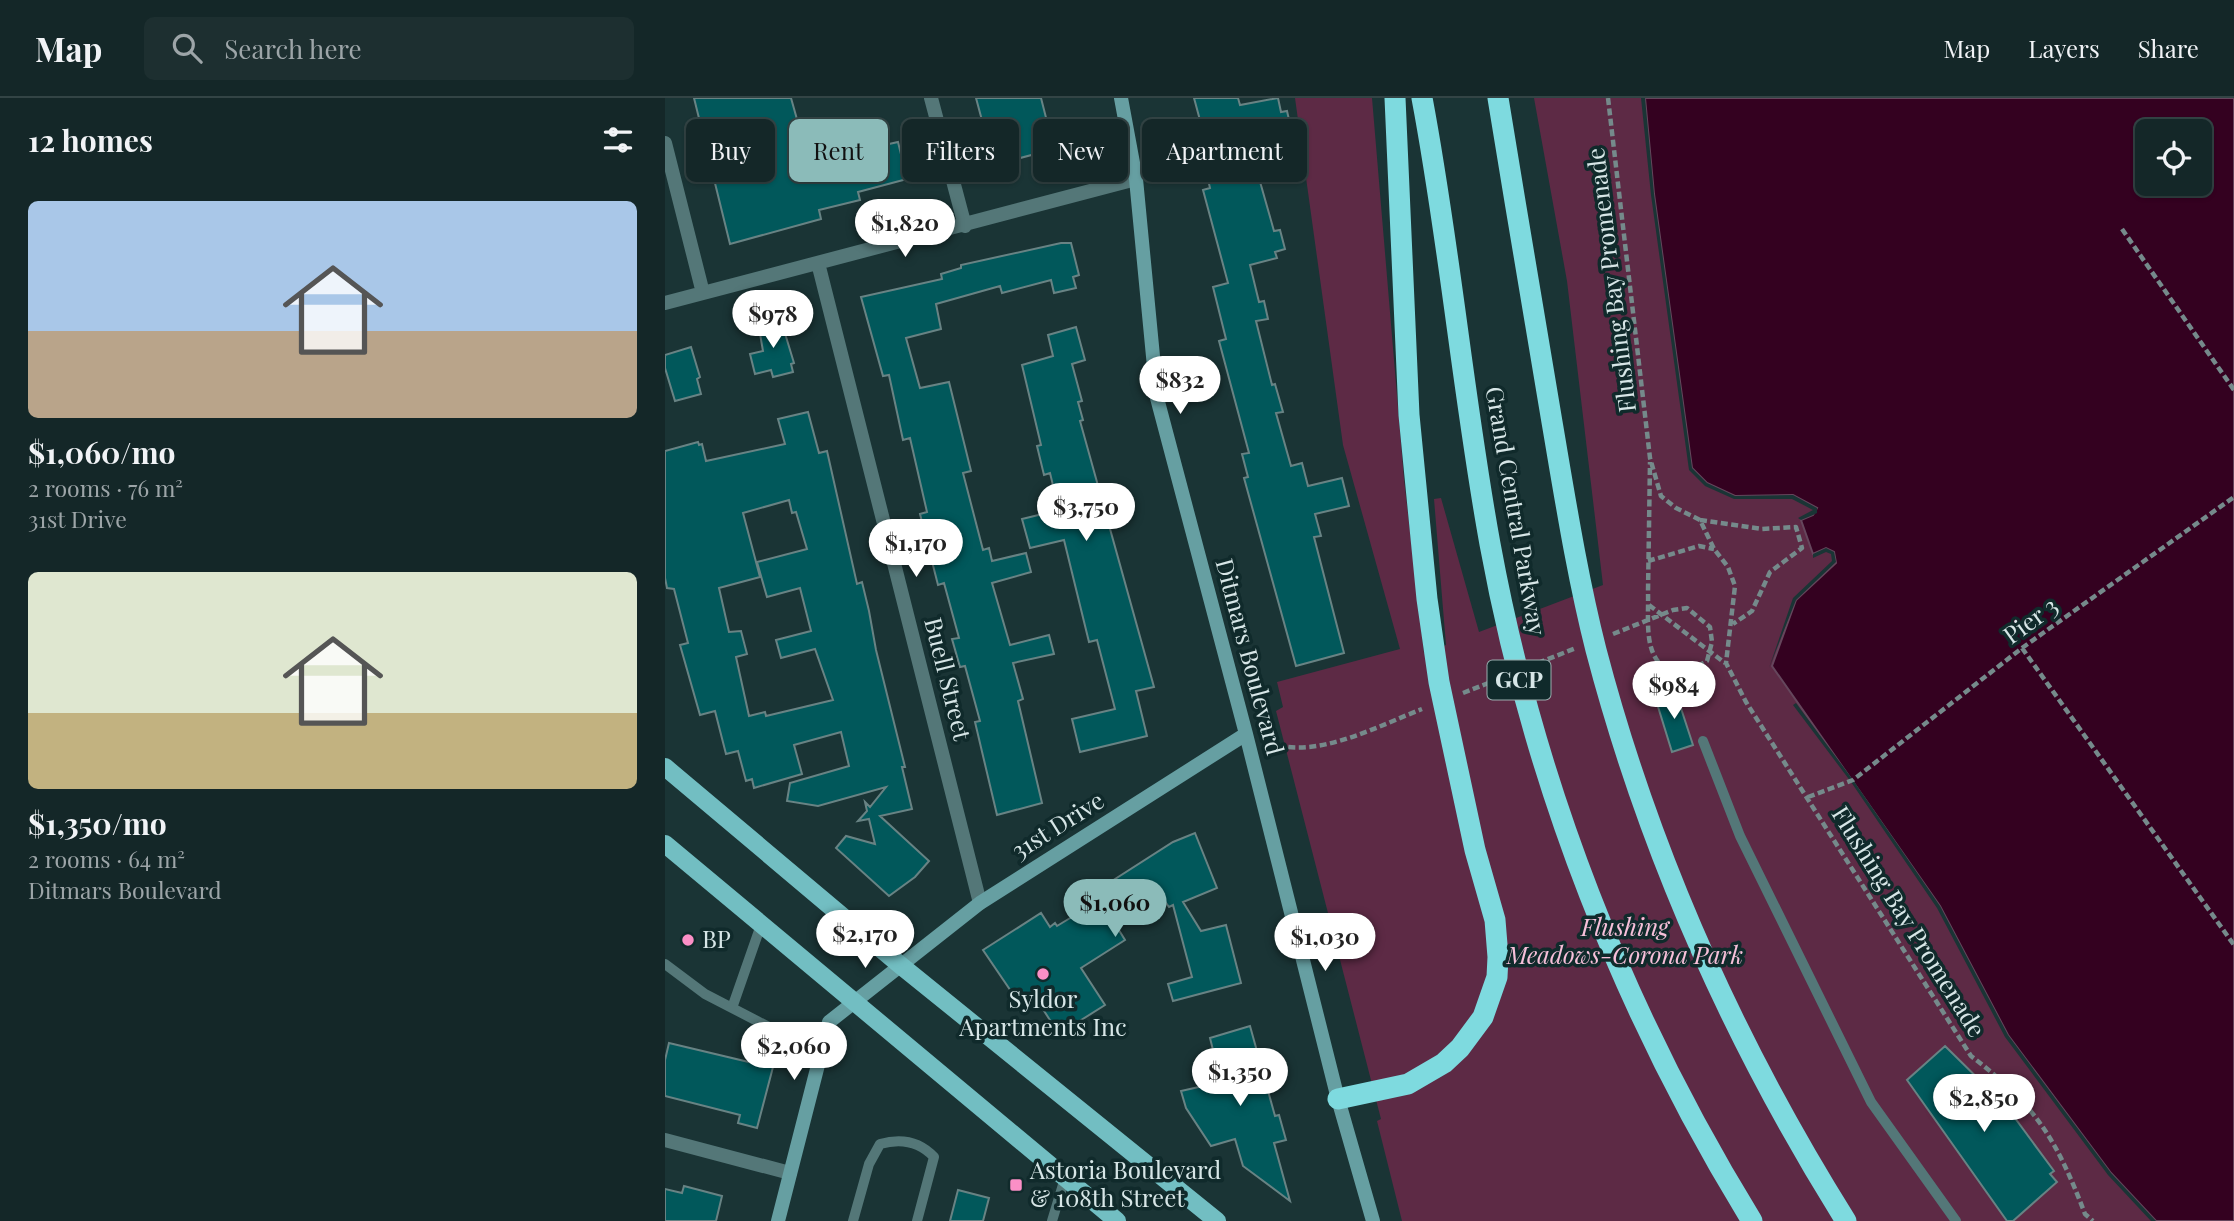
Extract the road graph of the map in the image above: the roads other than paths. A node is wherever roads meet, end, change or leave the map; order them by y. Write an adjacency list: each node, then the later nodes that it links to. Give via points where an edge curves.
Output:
1 (931, 98): 8 (street)
2 (1121, 98): 7 (street, Ditmars Boulevard)
3 (1395, 98): 24 (highway, via 1409,415 1426,587 1441,695 1495,920 1497,977 1483,1017 1444,1063 1408,1084)
4 (1422, 98): 35 (highway, Grand Central Parkway / GCP, via 1490,543 1527,711 1567,834 1630,992 1689,1112)
5 (1498, 98): 23 (highway, Grand Central Parkway, via 1562,483 1597,650 1629,763 1662,854 1710,972)
6 (665, 143): 10 (street)
7 (1136, 179): 8 (street); 12 (street, Ditmars Boulevard, via 1157,398)
8 (965, 226): 9 (street)
9 (818, 263): 10 (street); 16 (street, Buell Street)
10 (703, 293): 11 (street)
11 (665, 303)
12 (1246, 734): 16 (street, 31st Drive); 24 (street, Ditmars Boulevard)
13 (1703, 741): 38 (lane, via 1740,836 1871,1102)
14 (665, 767): 19 (main road)
15 (665, 845): 17 (main road)
16 (980, 904): 19 (street, 31st Drive)
17 (761, 925): 20 (main road); 21 (lane)
18 (665, 964): 21 (lane)
19 (899, 964): 20 (street, 31st Drive); 33 (main road)
20 (854, 1002): 22 (street, 31st Drive, via 829,1023); 27 (main road)
21 (733, 1008): 22 (lane)
22 (819, 1053): 26 (street, 31st Drive)
23 (1769, 1087): 36 (highway, Grand Central Parkway); 37 (highway, Grand Central Parkway)
24 (1338, 1099): 34 (street, Ditmars Boulevard)
25 (665, 1140): 26 (street)
26 (790, 1173): 29 (street, 31st Drive)
27 (1065, 1178): 28 (main road); 32 (lane)
28 (1110, 1218)
29 (778, 1221)
30 (853, 1221): 31 (lane, via 869,1164 880,1144 899,1139 934,1157)
31 (917, 1221)
32 (1052, 1221)
33 (1217, 1221)
34 (1373, 1221)
35 (1752, 1221)
36 (1846, 1221)
37 (1854, 1221)
38 (1956, 1221)

